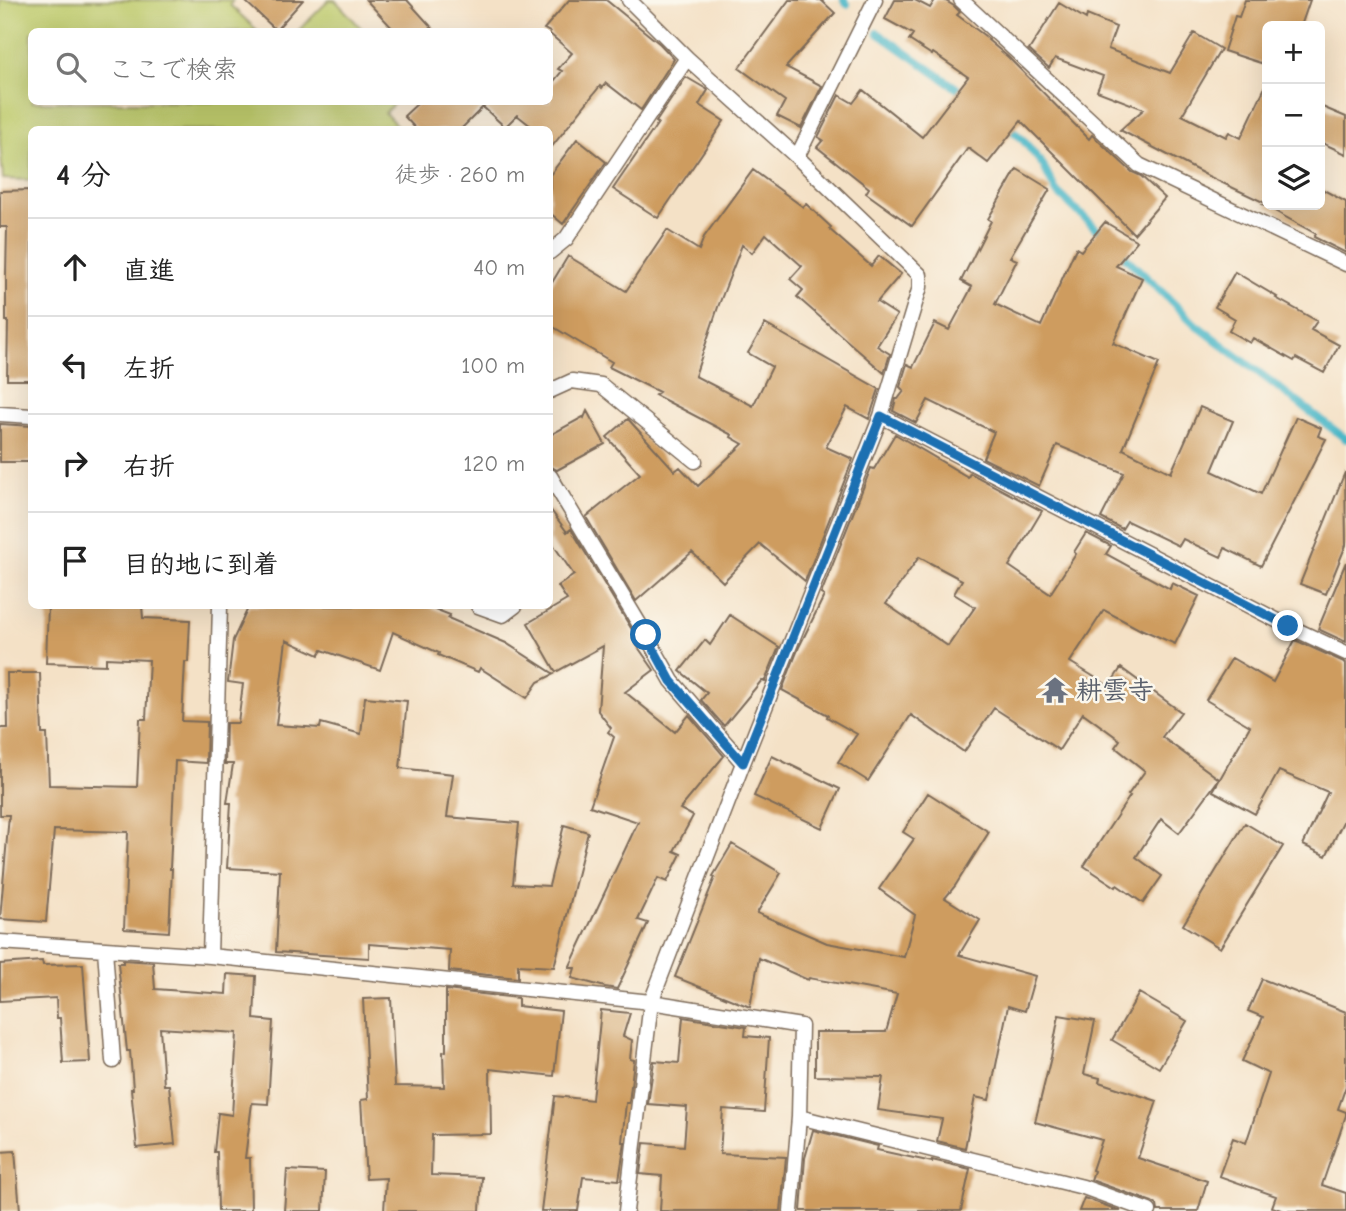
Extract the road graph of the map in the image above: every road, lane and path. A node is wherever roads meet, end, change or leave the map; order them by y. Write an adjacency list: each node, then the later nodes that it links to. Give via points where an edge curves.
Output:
1 (629, 0): 4 (lane)
2 (875, 0): 5 (lane)
3 (961, 0): 7 (lane, via 1139,165)
4 (687, 58): 5 (lane); 6 (lane, via 566,239)
5 (797, 157): 11 (lane, via 919,275 920,287)
6 (553, 250)
7 (1346, 264)
8 (553, 390): 12 (lane, via 572,381 601,385)
9 (0, 414): 10 (lane)
10 (28, 416)
11 (881, 416): 17 (lane); 18 (lane)
12 (695, 461)
13 (553, 481): 18 (lane, via 671,681)
14 (220, 609): 21 (lane)
15 (486, 609): 16 (lane, via 503,615)
16 (511, 609)
17 (1346, 653)
18 (743, 763): 22 (lane)
19 (0, 942): 20 (lane)
20 (105, 949): 21 (lane); 23 (lane)
21 (210, 956): 22 (lane)
22 (651, 1002): 24 (lane, via 801,1026); 25 (lane)
23 (113, 1061)
24 (799, 1117): 26 (lane); 27 (lane, via 1083,1186)
25 (626, 1211)
26 (791, 1211)
27 (1149, 1211)

